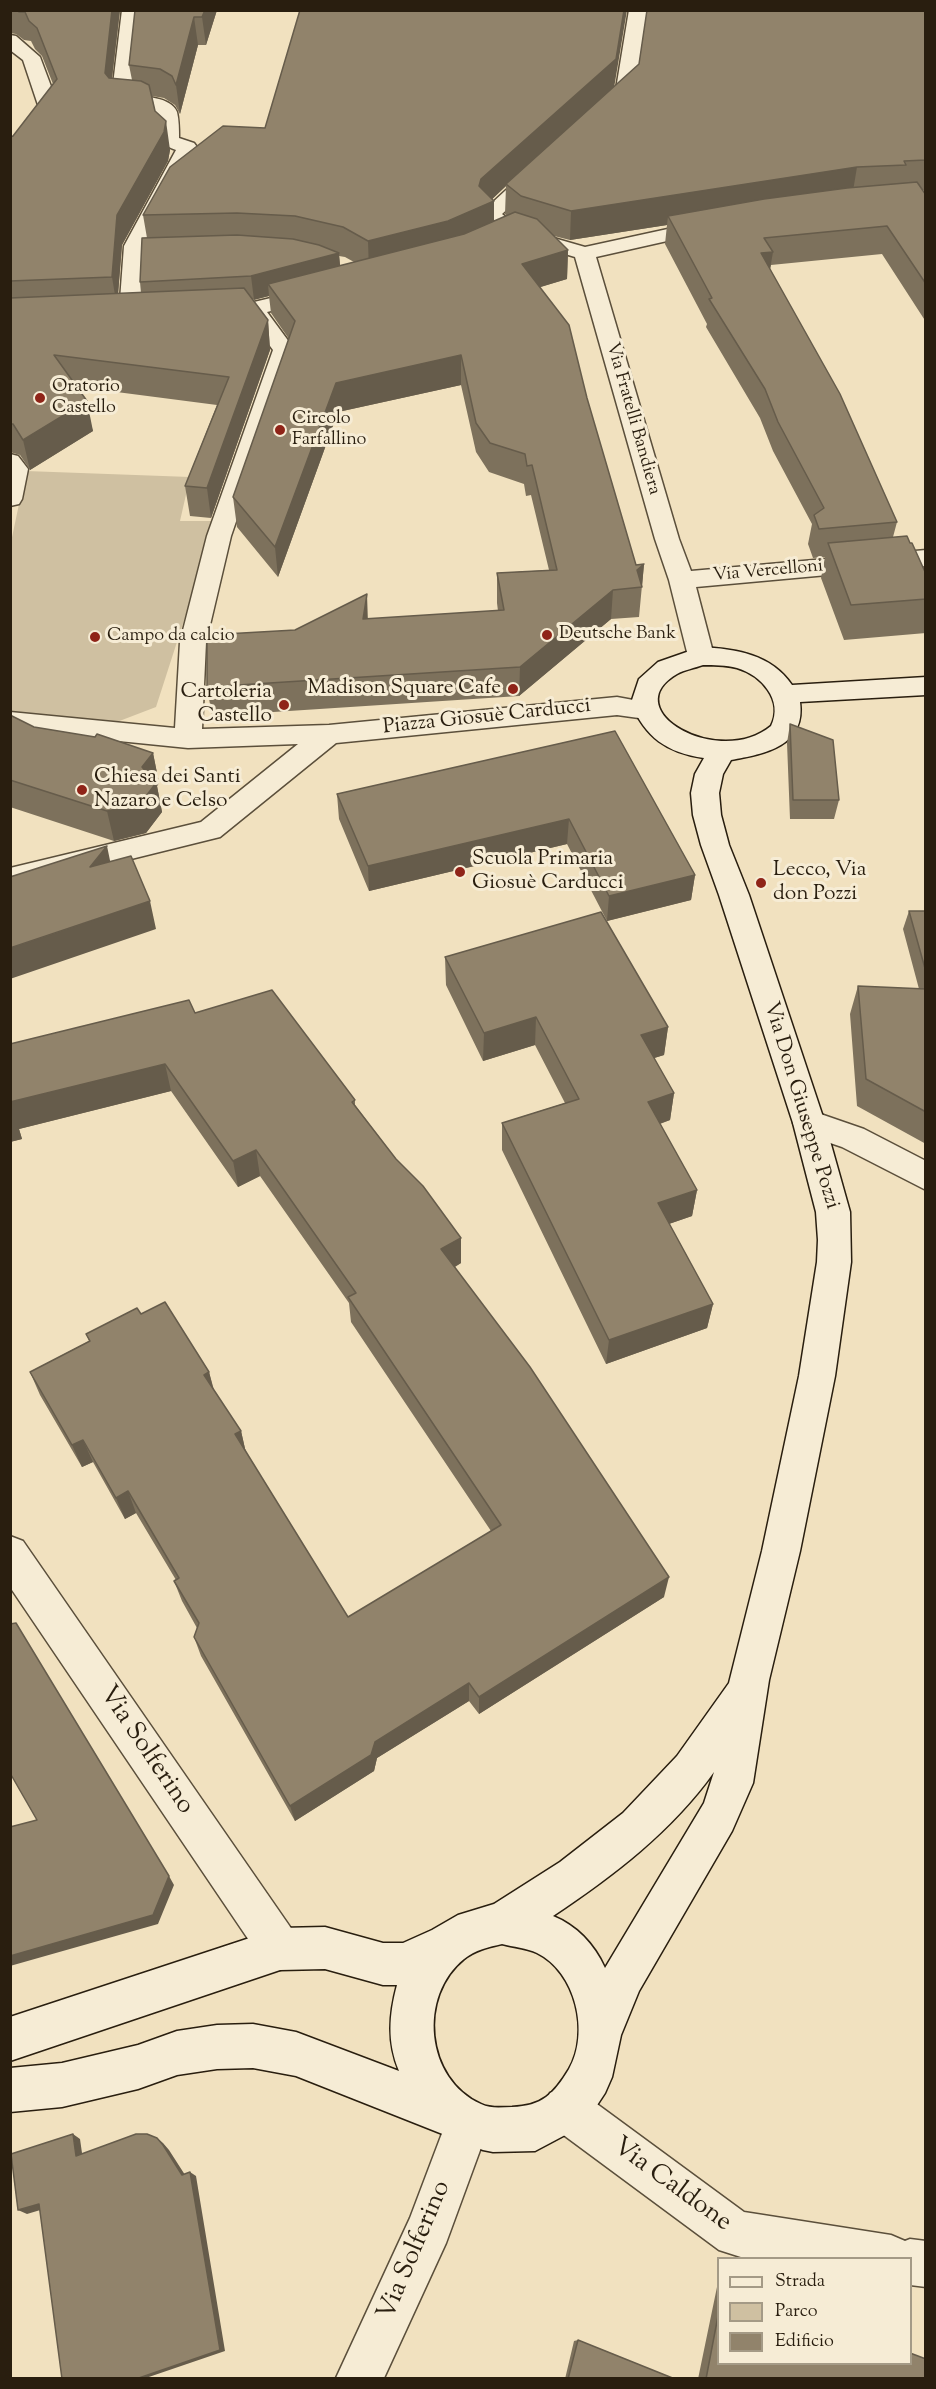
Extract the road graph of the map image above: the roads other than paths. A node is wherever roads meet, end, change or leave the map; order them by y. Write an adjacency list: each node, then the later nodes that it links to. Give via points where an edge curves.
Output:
1 (131, 10): 12 (street, via 121,101 161,106 167,112 170,141 187,147 134,246)
2 (638, 10): 4 (street, via 625,91)
3 (10, 40): 6 (street, via 31,57 48,105)
4 (593, 120)
5 (553, 158): 8 (street, via 490,214)
6 (10, 160)
7 (730, 223): 11 (street)
8 (512, 231): 9 (street); 11 (street)
9 (486, 243)
10 (155, 253): 12 (street)
11 (584, 253): 22 (street, Via Fratelli Bandiera)
12 (134, 254): 17 (street)
13 (332, 289): 14 (street)
14 (254, 309): 15 (street); 29 (street, via 284,350 219,536 194,642)
15 (198, 311)
16 (153, 313): 17 (street)
17 (130, 314): 18 (street)
18 (106, 315)
19 (10, 461): 20 (street, via 16,469)
20 (10, 499)
21 (926, 558): 22 (street, Via Vercelloni)
22 (682, 580): 23 (street, Via Fratelli Bandiera)
23 (701, 656): 25 (street, via 743,661 762,669 777,680); 26 (street, via 664,669 651,681 645,695)
24 (926, 686): 25 (street)
25 (786, 694): 30 (street, via 786,722 777,735 762,745)
26 (646, 710): 28 (street, Piazza Giosuè Carducci, via 617,706); 30 (street, via 659,729 681,744)
27 (10, 721): 29 (street, Piazza Giosuè Carducci)
28 (329, 734): 29 (street, Piazza Giosuè Carducci); 31 (street, via 210,830)
29 (188, 739)
30 (720, 753): 32 (street, Via Don Giuseppe Pozzi, via 705,792 707,815)
31 (10, 879)
32 (809, 1123): 33 (street, via 853,1138); 35 (street, Via Don Giuseppe Pozzi, via 833,1212 834,1262 817,1376 781,1551)
33 (926, 1177)
34 (10, 1554): 38 (street, Via Solferino)
35 (749, 1680): 36 (street, Via Don Giuseppe Pozzi, via 701,1760 633,1832 574,1879); 39 (street, Via Don Giuseppe Pozzi, via 733,1783 718,1817 623,1977)
36 (502, 1923): 37 (street, Via Don Giuseppe Pozzi, via 471,1930); 39 (street, Via Don Giuseppe Pozzi, via 533,1927 574,1955 590,1980)
37 (444, 1947): 38 (street, Via Don Giuseppe Pozzi, via 403,1964 383,1964 325,1948); 43 (street, Via Don Giuseppe Pozzi, via 417,1989 412,2007 412,2042 432,2092)
38 (280, 1949): 40 (street, Via Don Giuseppe Pozzi)
39 (602, 2029): 42 (street, Via Don Giuseppe Pozzi, via 594,2072)
40 (10, 2038)
41 (10, 2090): 43 (street, Via Don Giuseppe Pozzi, via 62,2085 138,2067 177,2053 253,2046 296,2054)
42 (566, 2109): 43 (street, Via Don Giuseppe Pozzi, via 542,2125 520,2131 498,2131); 44 (street, Via Caldone, via 735,2234)
43 (462, 2119): 45 (street, Via Solferino, via 430,2227)
44 (879, 2257)
45 (360, 2379)

